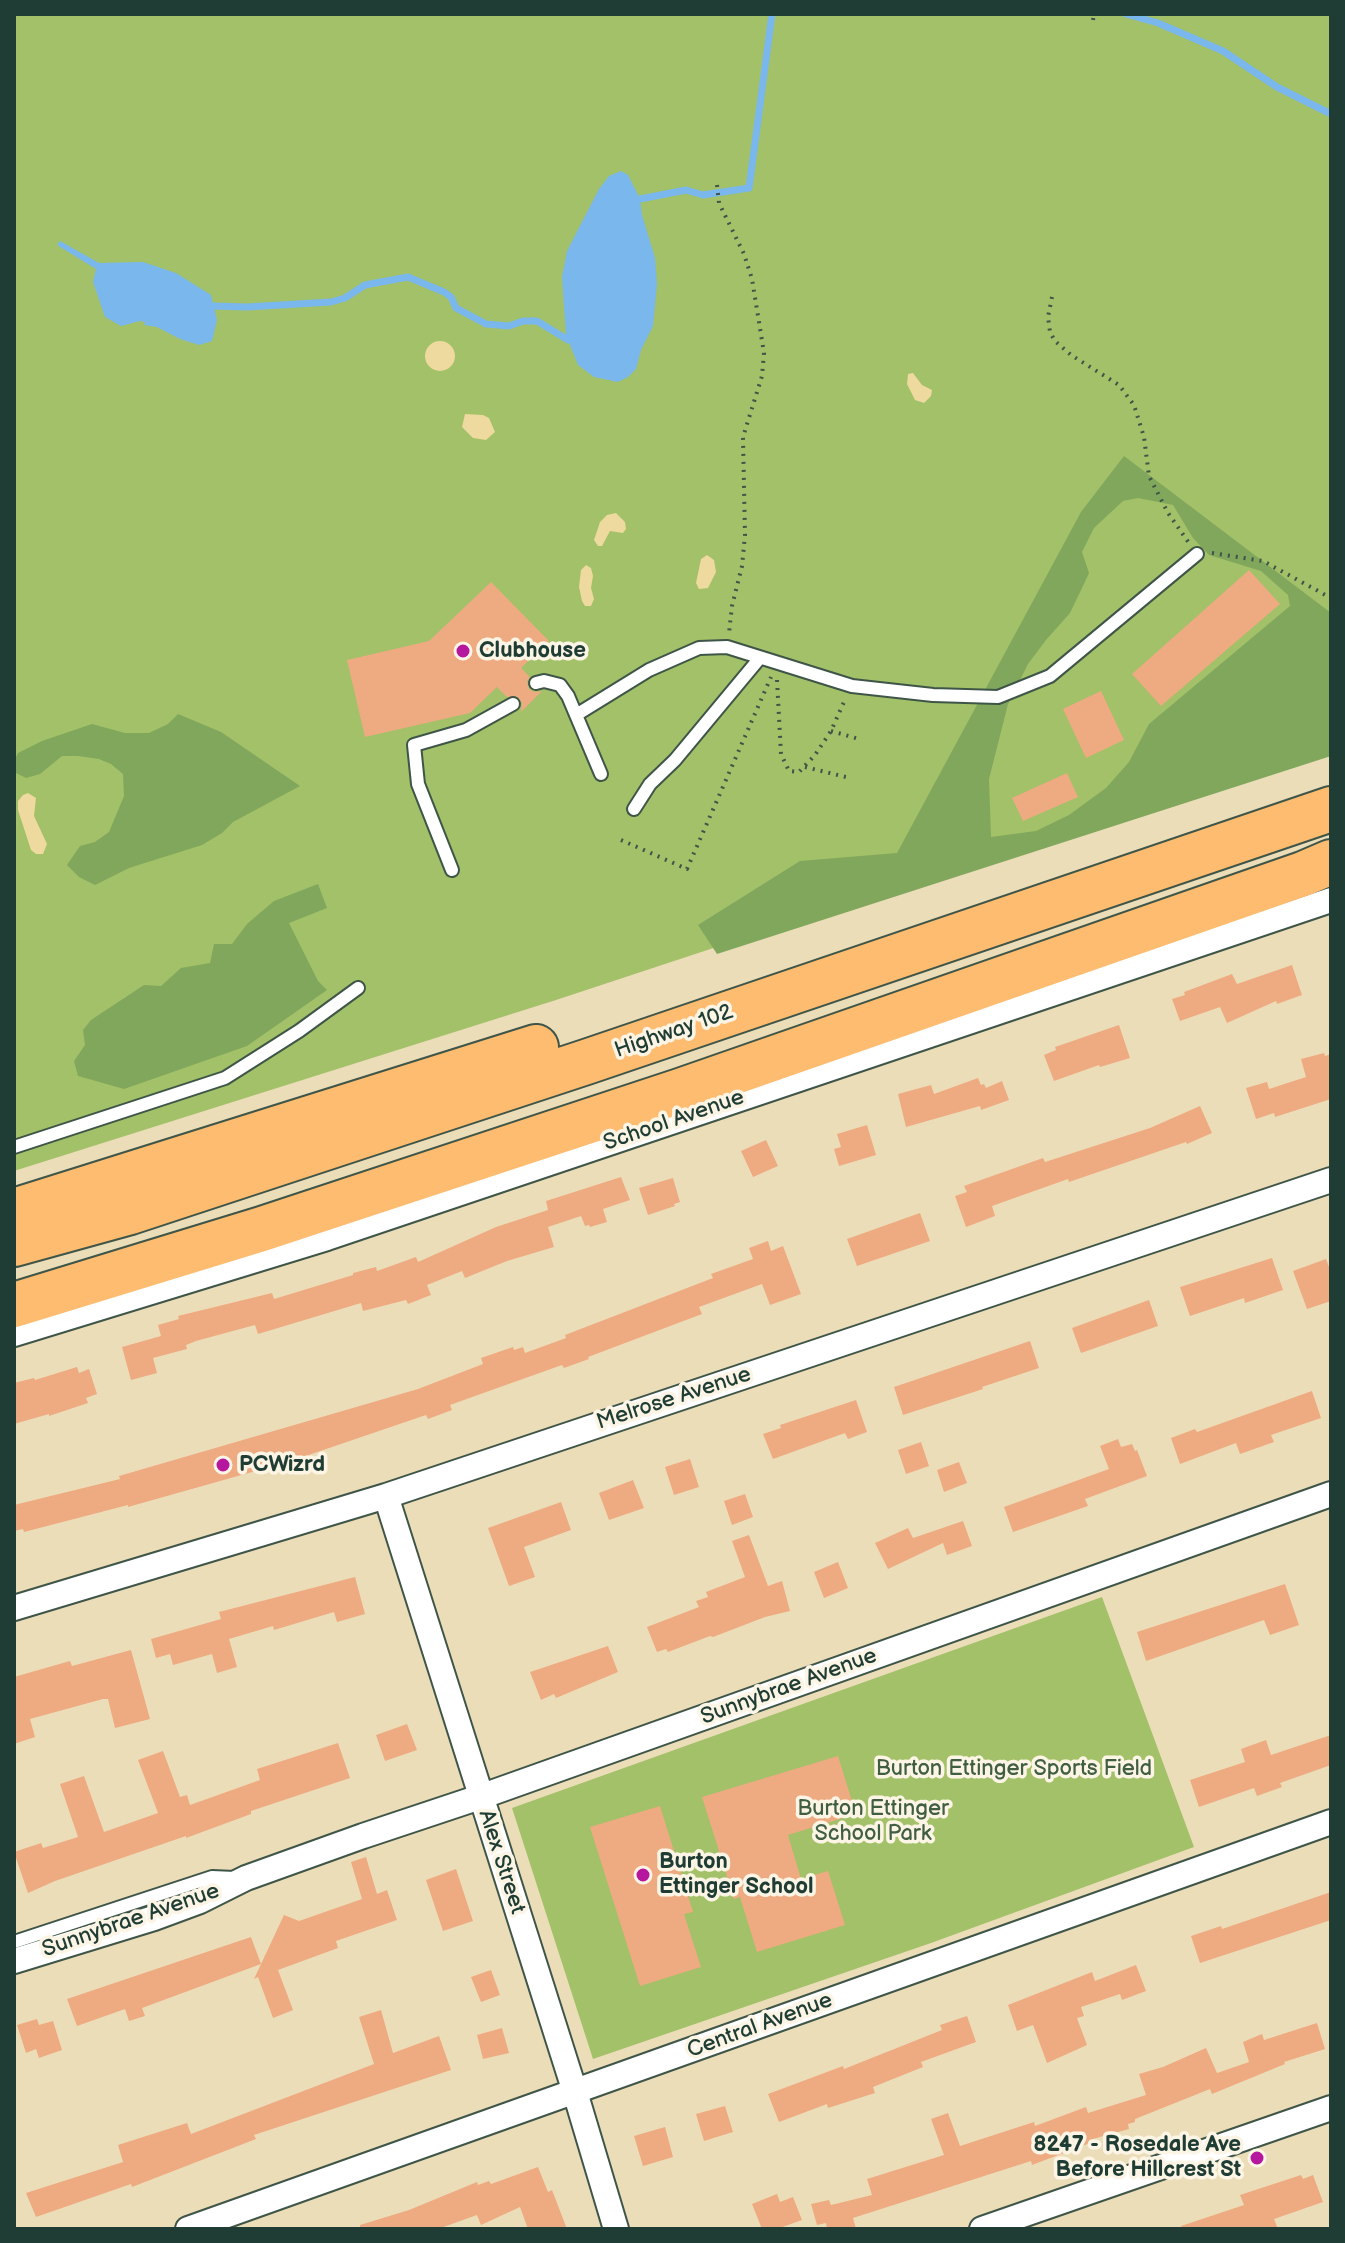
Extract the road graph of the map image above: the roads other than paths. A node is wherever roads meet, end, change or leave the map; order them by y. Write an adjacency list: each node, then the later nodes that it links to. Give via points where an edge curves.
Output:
1 (1197, 554): 2 (lane, via 1050,676 998,697 852,686)
2 (759, 659): 5 (lane, via 727,647 688,651); 7 (lane)
3 (536, 683): 5 (lane, via 560,685)
4 (513, 704): 11 (lane, via 466,730 414,745 418,784)
5 (576, 715): 6 (lane)
6 (601, 774)
7 (634, 809)
8 (1331, 809): 12 (highway, Highway 102)
9 (1331, 844): 19 (highway, Highway 102)
10 (1331, 862): 20 (highway, via 680,1091)
11 (452, 870)
12 (1149, 870): 17 (highway, via 809,961); 18 (highway, Highway 102, via 557,1072 130,1212)
13 (1331, 900): 21 (street, School Avenue, via 327,1238)
14 (358, 988): 15 (lane, via 225,1078)
15 (14, 1147)
16 (1331, 1180): 23 (street, Melrose Avenue)
17 (14, 1211)
18 (14, 1244)
19 (14, 1270)
20 (14, 1305)
21 (14, 1334)
22 (1331, 1494): 25 (street, Sunnybrae Avenue)
23 (386, 1496): 24 (street, Melrose Avenue); 25 (street, Alex Street)
24 (14, 1608)
25 (480, 1797): 27 (street, Sunnybrae Avenue); 30 (street, Alex Street)
26 (1331, 1822): 30 (street, Central Avenue)
27 (246, 1878): 28 (lane, Sunnybrae Avenue, via 212,1877); 29 (street, Sunnybrae Avenue, via 154,1918)
28 (14, 1942)
29 (14, 1961)
30 (575, 2092): 32 (street, Central Avenue); 33 (street, Alex Street)
31 (1331, 2108): 34 (street)
32 (188, 2229)
33 (616, 2229)
34 (982, 2229)

